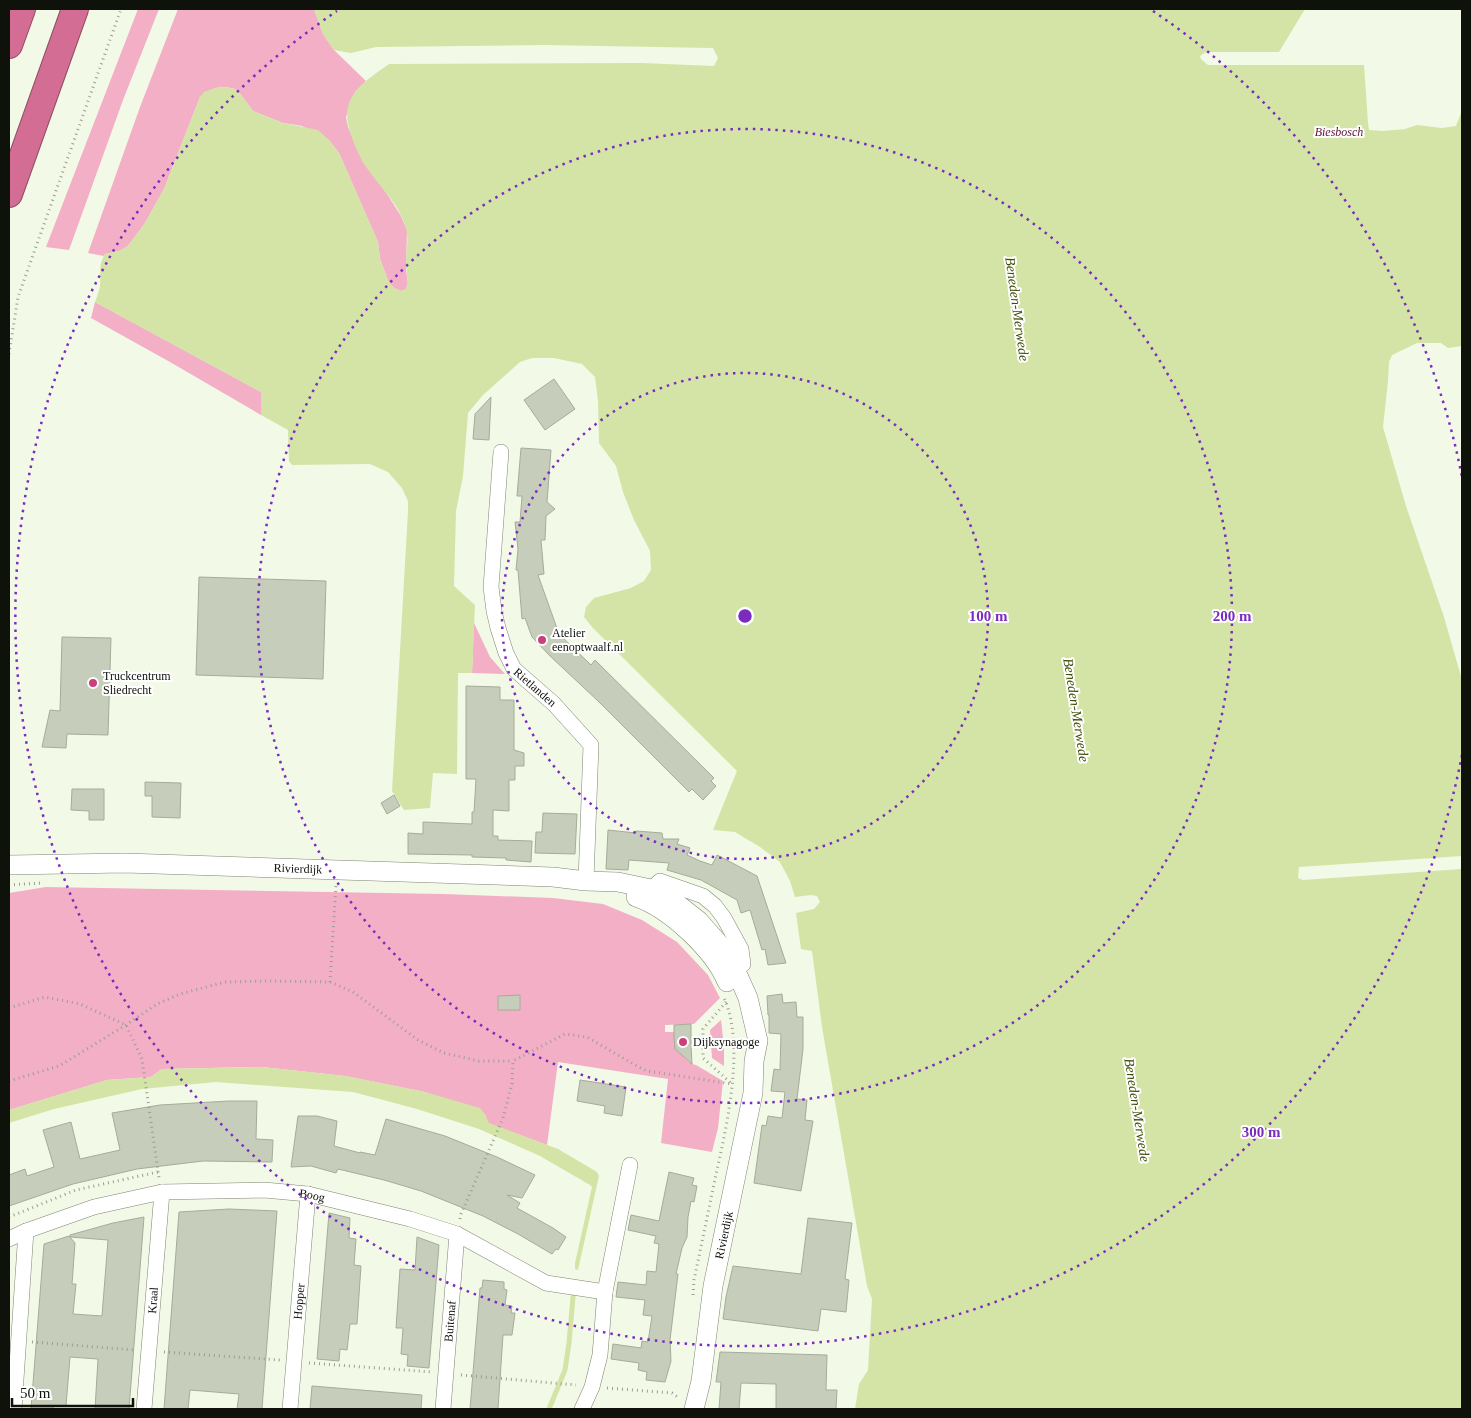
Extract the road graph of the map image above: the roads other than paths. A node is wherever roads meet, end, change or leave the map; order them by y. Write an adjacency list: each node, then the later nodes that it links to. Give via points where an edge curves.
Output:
1 (22, 9): 3 (highway)
2 (75, 9): 4 (highway)
3 (9, 45)
4 (9, 194)
5 (501, 452): 7 (street, Rietlanden, via 491,587 494,611 514,669 554,704 591,744)
6 (9, 865): 7 (street, Rivierdijk, via 135,863 553,877)
7 (586, 881): 8 (street, Rivierdijk)
8 (648, 894): 9 (street, Rivierdijk, via 657,907 693,934 718,965); 9 (street, Rivierdijk, via 660,881 702,896 715,906 741,949 743,964)
9 (731, 974): 17 (street, Rivierdijk, via 754,1061 753,1093 713,1286 701,1381)
10 (630, 1166): 16 (street)
11 (162, 1192): 12 (street, Boog, via 264,1190); 13 (street, Boog, via 94,1208); 19 (street, Kraal)
12 (308, 1194): 14 (street, Boog); 20 (street, Hopper)
13 (26, 1231): 15 (street, Boog); 18 (street)
14 (457, 1234): 16 (street, Boog, via 546,1283); 21 (street, Buitenaf)
15 (9, 1239)
16 (605, 1292): 22 (street, via 600,1355 592,1387)
17 (686, 1406)
18 (14, 1409)
19 (144, 1409)
20 (290, 1409)
21 (444, 1409)
22 (582, 1409)

